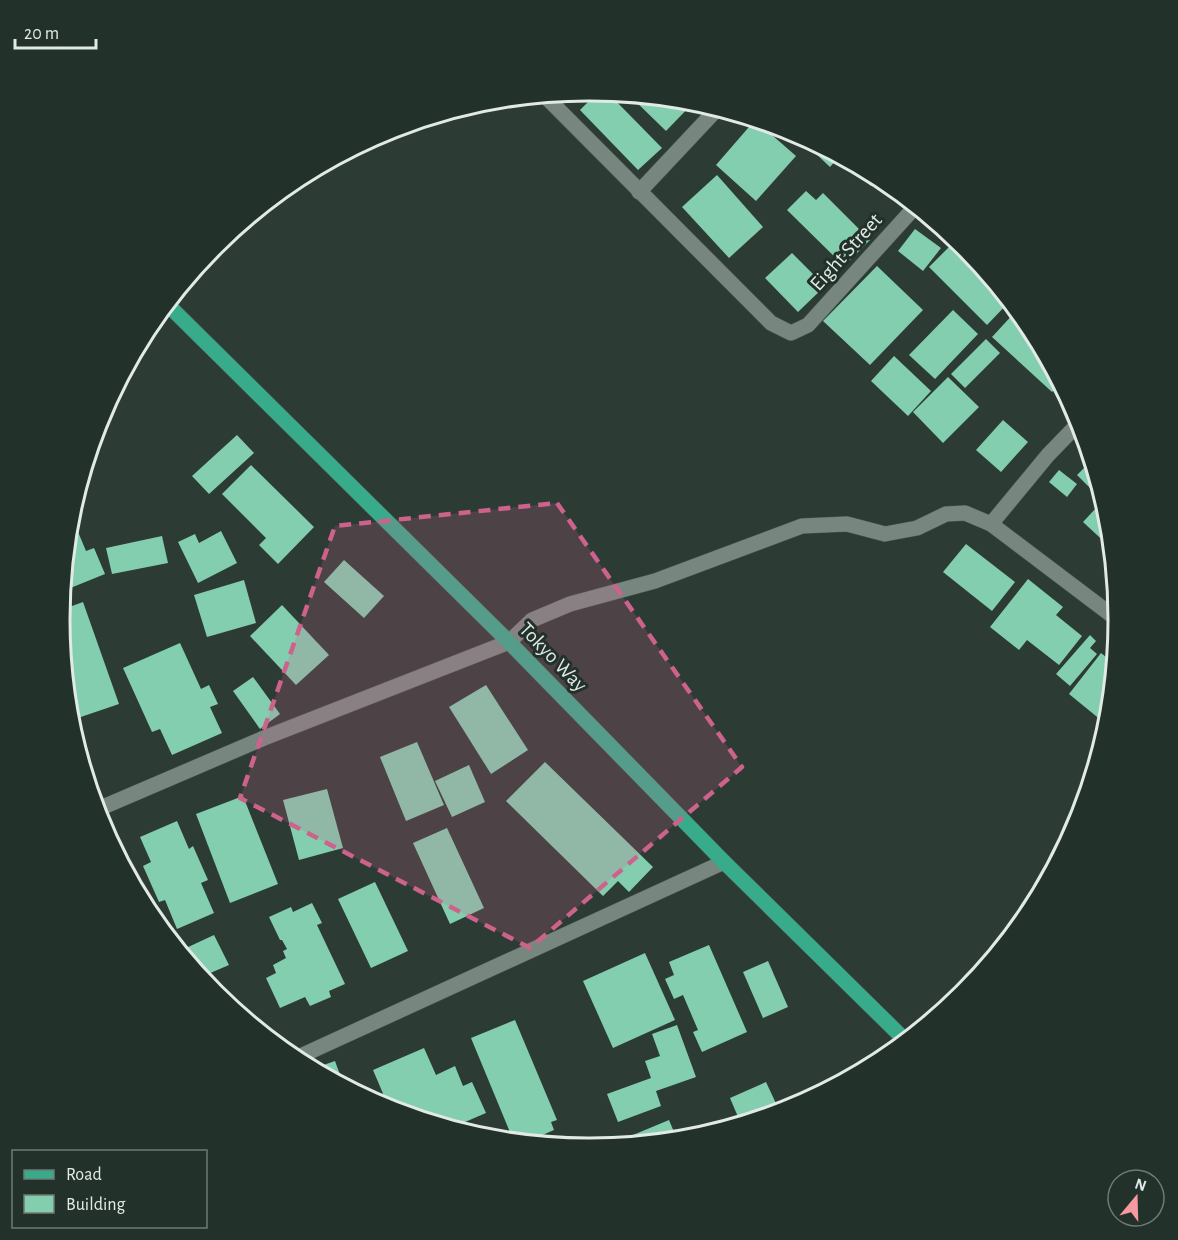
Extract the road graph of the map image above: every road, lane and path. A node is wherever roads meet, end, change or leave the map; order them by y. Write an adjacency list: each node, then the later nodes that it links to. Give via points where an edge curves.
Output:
1 (552, 103): 3 (street)
2 (710, 116): 3 (street)
3 (639, 192): 4 (street, Eight Street, via 771,323 791,333 808,325)
4 (910, 213)
5 (173, 310): 9 (main road, Tokyo Way)
6 (1071, 431): 7 (street)
7 (991, 524): 8 (street); 9 (street, via 965,513 945,514 917,528 885,534 848,524 802,526 655,582 570,604 532,620)
8 (1108, 612)
9 (509, 642): 10 (street, via 264,738); 11 (main road, Tokyo Way)
10 (105, 806)
11 (724, 862): 12 (main road, Tokyo Way); 13 (street)
12 (900, 1035)
13 (305, 1054)

